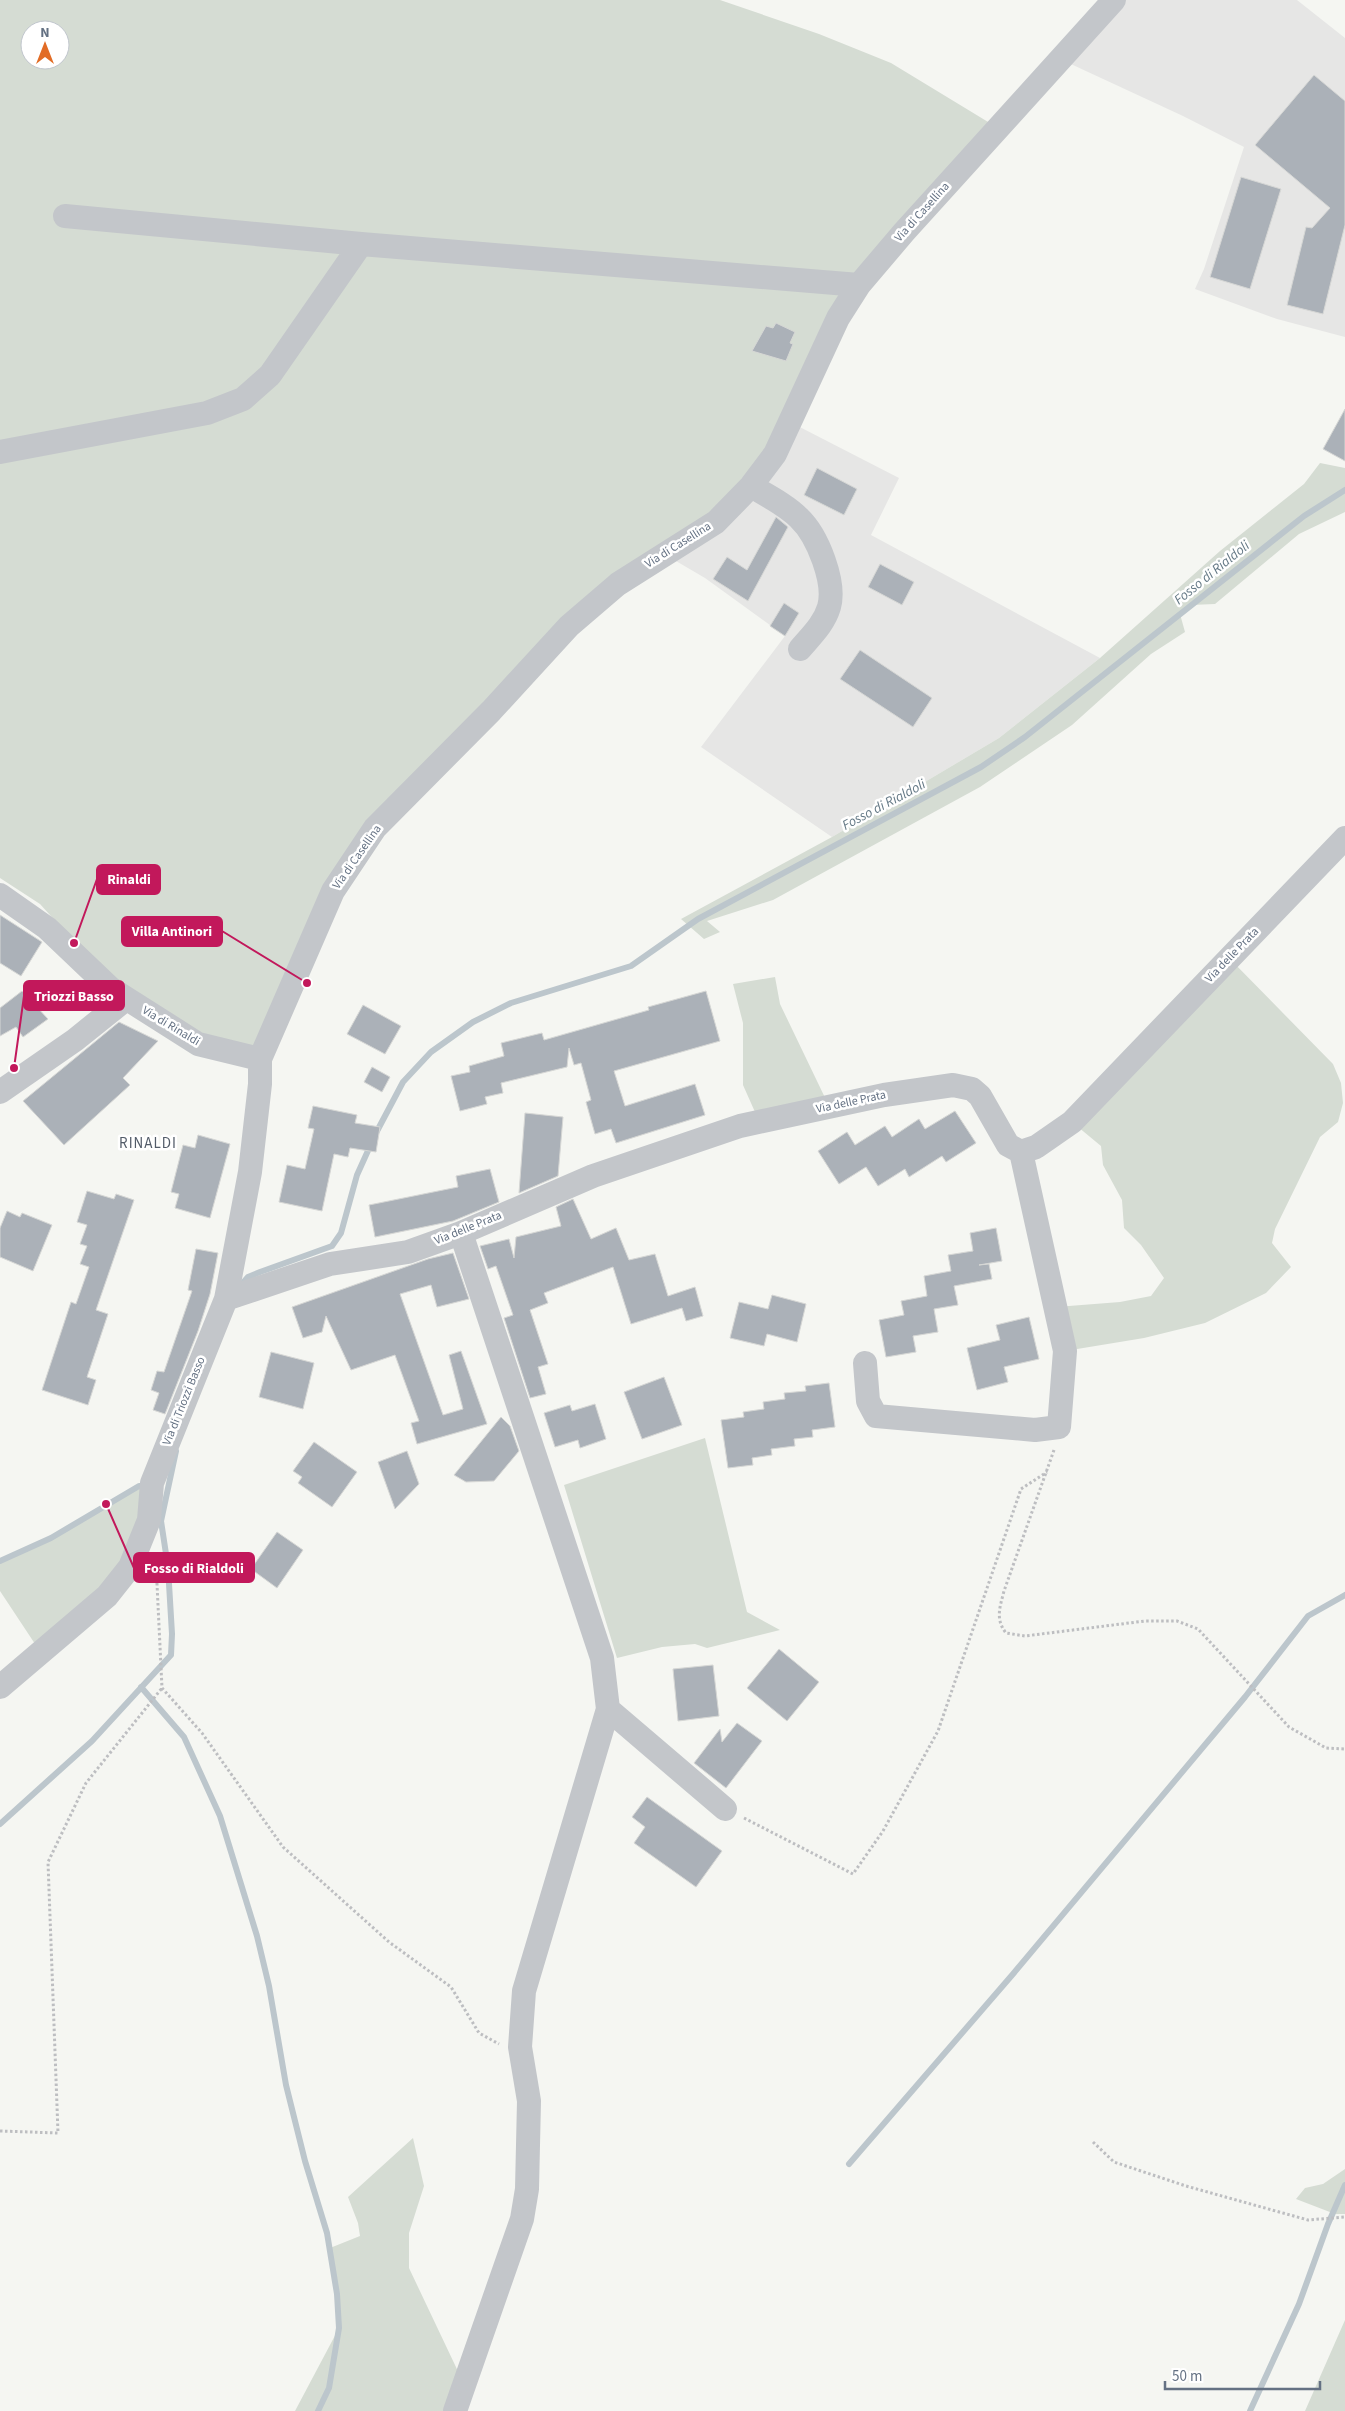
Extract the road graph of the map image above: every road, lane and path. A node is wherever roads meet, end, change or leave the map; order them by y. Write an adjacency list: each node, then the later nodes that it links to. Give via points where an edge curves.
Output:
1 (1114, 0): 4 (street, Via di Casellina)
2 (65, 216): 3 (street)
3 (361, 244): 4 (street); 5 (street, via 270,375 243,399 207,413)
4 (860, 285): 6 (street, Via di Casellina, via 838,318 775,454)
5 (0, 452)
6 (751, 486): 7 (street, via 800,519 826,566 830,597 828,608 822,622); 11 (street, Via di Casellina, via 716,522 618,584 568,626 491,711 375,828 333,890)
7 (800, 649)
8 (1345, 838): 13 (street, Via delle Prata, via 1072,1122 1036,1147)
9 (0, 895): 10 (street, Via di Rinaldi, via 47,928 110,988)
10 (126, 999): 11 (street, Via di Rinaldi, via 198,1044); 12 (street, via 75,1040)
11 (260, 1060): 15 (street, Via di Triozzi Basso, via 250,1172)
12 (0, 1092)
13 (1021, 1152): 14 (street, Via delle Prata, via 1008,1145 980,1096 972,1089 953,1085 884,1095 740,1126 592,1176); 17 (street, via 1065,1351)
14 (461, 1233): 15 (street, Via delle Prata, via 408,1252 330,1264); 22 (street, via 602,1658)
15 (226, 1299): 20 (street, Via di Triozzi Basso, via 152,1483 149,1520 130,1567 107,1596)
16 (865, 1363): 17 (street, via 868,1401 876,1416 1035,1430)
17 (1059, 1427): 18 (path)
18 (1047, 1472): 23 (path, via 998,1613 999,1625 1006,1633 1025,1636 1145,1621 1177,1621 1198,1629 1289,1727 1326,1748); 24 (path, via 1021,1489 938,1730 883,1831 854,1874)
19 (154, 1554): 21 (path)
20 (0, 1687)
21 (162, 1688): 25 (path, via 202,1733 283,1847 389,1942 451,1987 479,2033 501,2045); 26 (path, via 86,1783 48,1862 58,2133)
22 (608, 1709): 24 (street); 25 (street, via 524,1991)
23 (1345, 1749)
24 (725, 1809)
25 (520, 2047): 29 (street, via 529,2101 522,2219)
26 (0, 2131)
27 (1093, 2142): 28 (path, via 1114,2162 1186,2186 1308,2220)
28 (1345, 2217)
29 (455, 2411)

